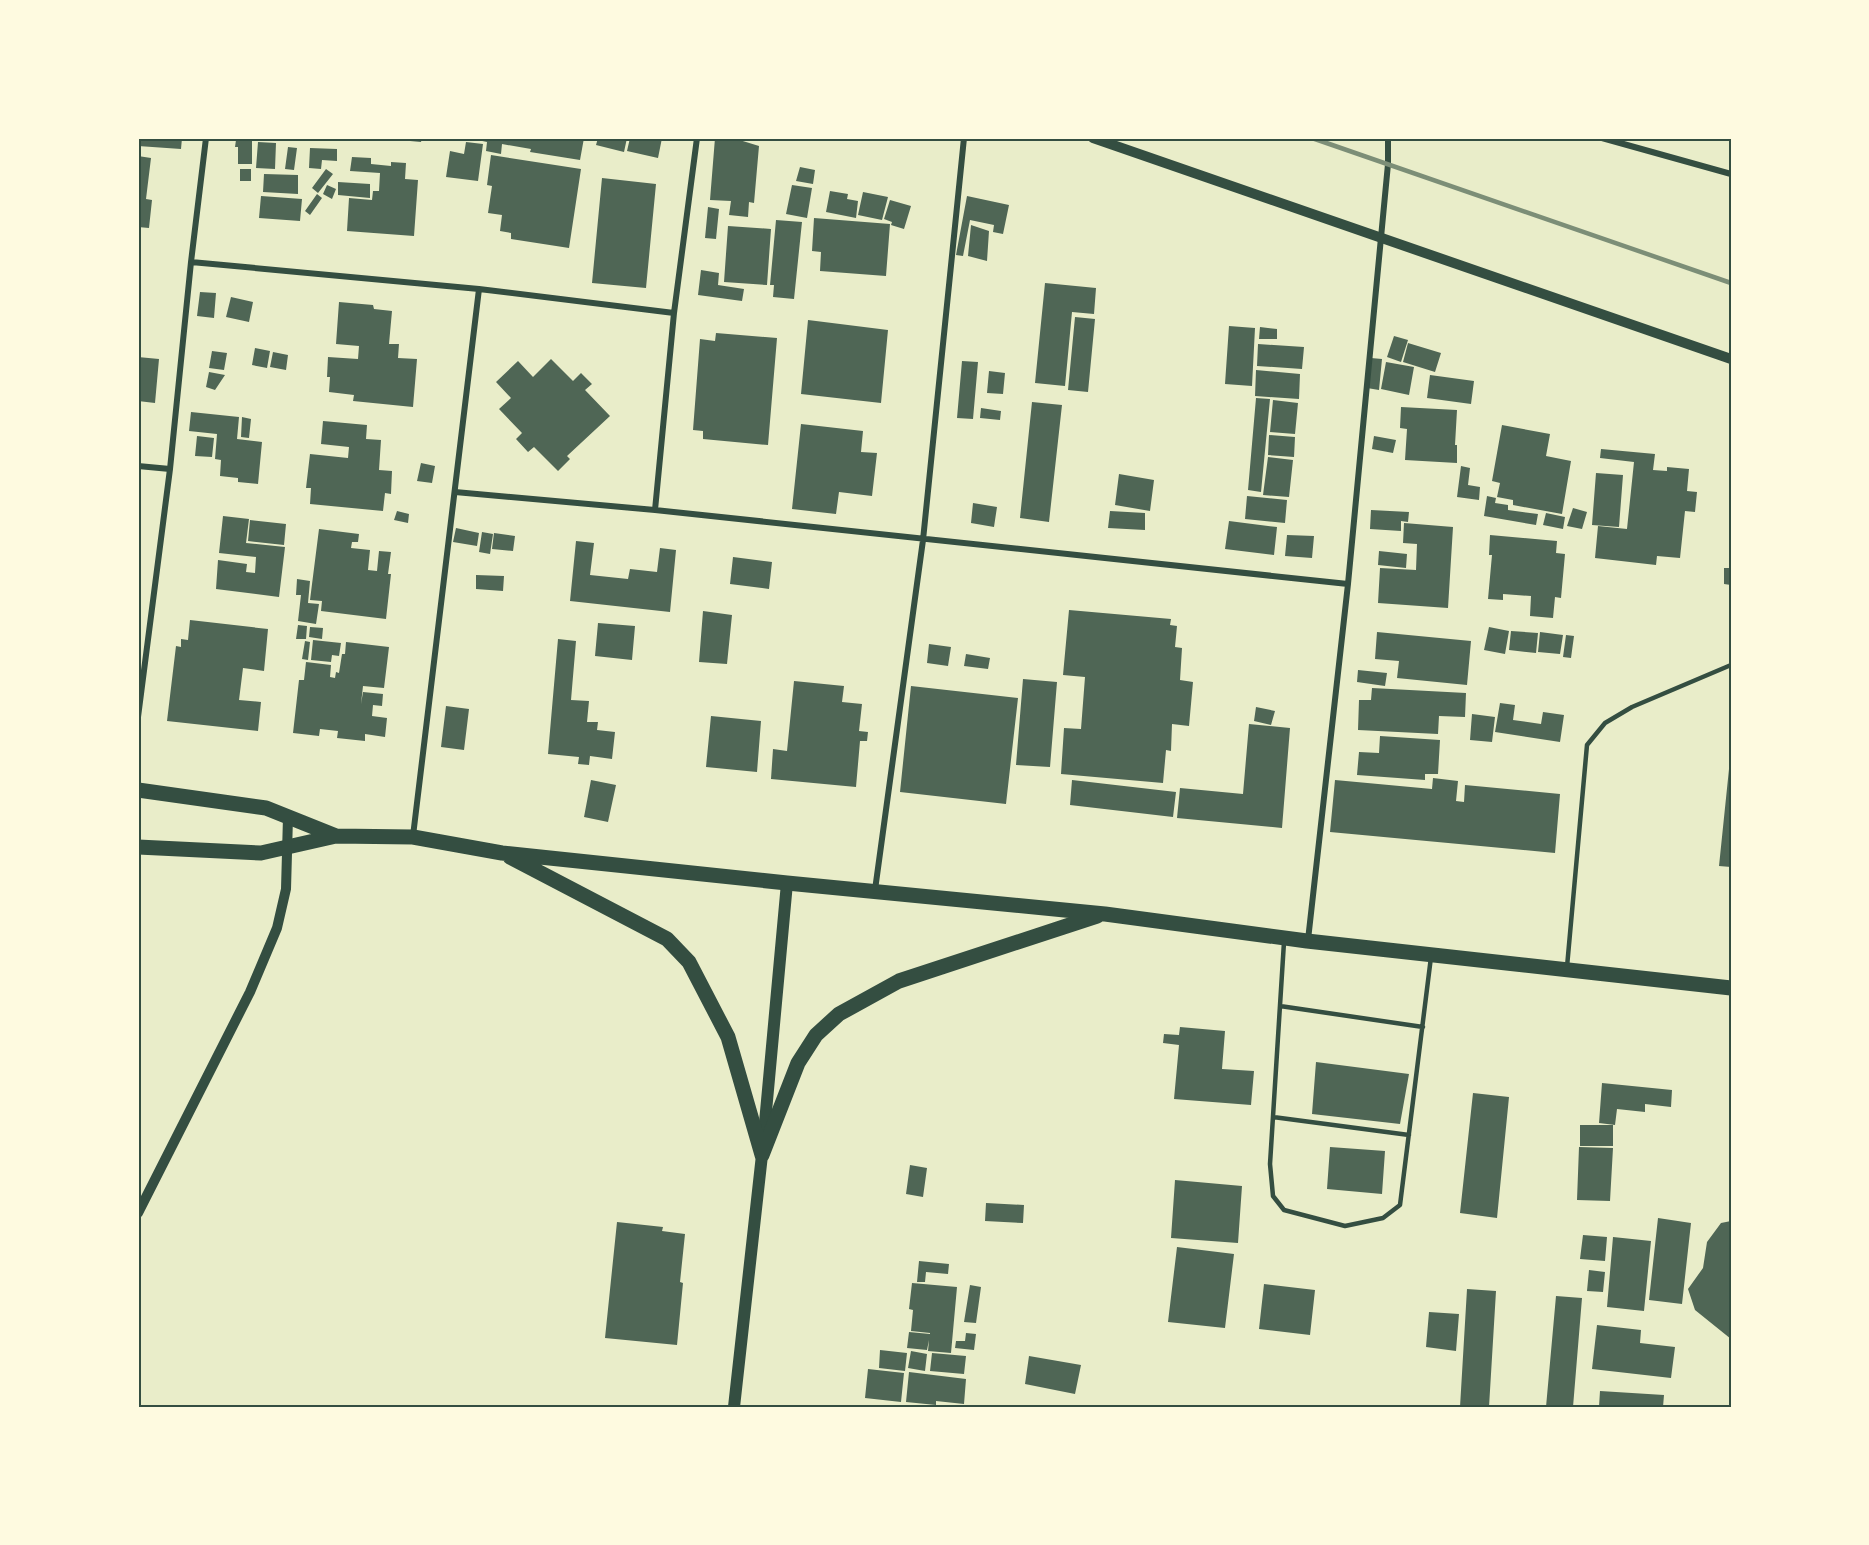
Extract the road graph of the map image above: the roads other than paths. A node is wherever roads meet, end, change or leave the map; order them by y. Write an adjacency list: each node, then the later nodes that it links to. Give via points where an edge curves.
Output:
1 (206, 138): 9 (street)
2 (697, 138): 11 (street)
3 (964, 138): 17 (street)
4 (1093, 138): 8 (street)
5 (1388, 138): 8 (street)
6 (1602, 138): 7 (street)
7 (1731, 174)
8 (1380, 238): 12 (street); 18 (street)
9 (190, 262): 10 (street); 14 (street)
10 (479, 289): 11 (street); 15 (street)
11 (674, 313): 16 (street)
12 (1731, 359)
13 (138, 466): 14 (street)
14 (170, 469): 20 (street)
15 (455, 492): 16 (street); 24 (street)
16 (655, 510): 17 (street)
17 (923, 540): 18 (street); 29 (street)
18 (1348, 584): 32 (street)
19 (1731, 665): 34 (lane, via 1632,707 1605,723 1587,745)
20 (138, 717)
21 (138, 790): 22 (main road, via 266,808)
22 (288, 817): 23 (main road); 26 (street)
23 (336, 836): 24 (main road); 26 (main road)
24 (413, 837): 27 (main road)
25 (138, 848): 26 (main road, via 261,853)
26 (288, 848): 41 (street, via 286,889 277,928 250,992)
27 (502, 853): 28 (main road); 40 (main road, via 667,939 689,962 728,1037)
28 (787, 883): 29 (main road); 40 (main road)
29 (875, 891): 30 (main road)
30 (1105, 914): 31 (main road); 40 (main road, via 900,981 839,1014 816,1035 798,1063)
31 (1284, 938): 32 (main road); 36 (lane)
32 (1307, 941): 33 (main road)
33 (1432, 955): 34 (main road); 37 (lane)
34 (1566, 970): 35 (main road)
35 (1731, 988)
36 (1280, 1006): 37 (lane); 38 (lane)
37 (1422, 1027): 39 (lane)
38 (1273, 1117): 39 (lane); 39 (lane, via 1273,1196 1284,1210 1345,1226 1383,1218 1400,1205)
39 (1409, 1135)
40 (762, 1155): 42 (main road)
41 (138, 1213)
42 (734, 1407)

